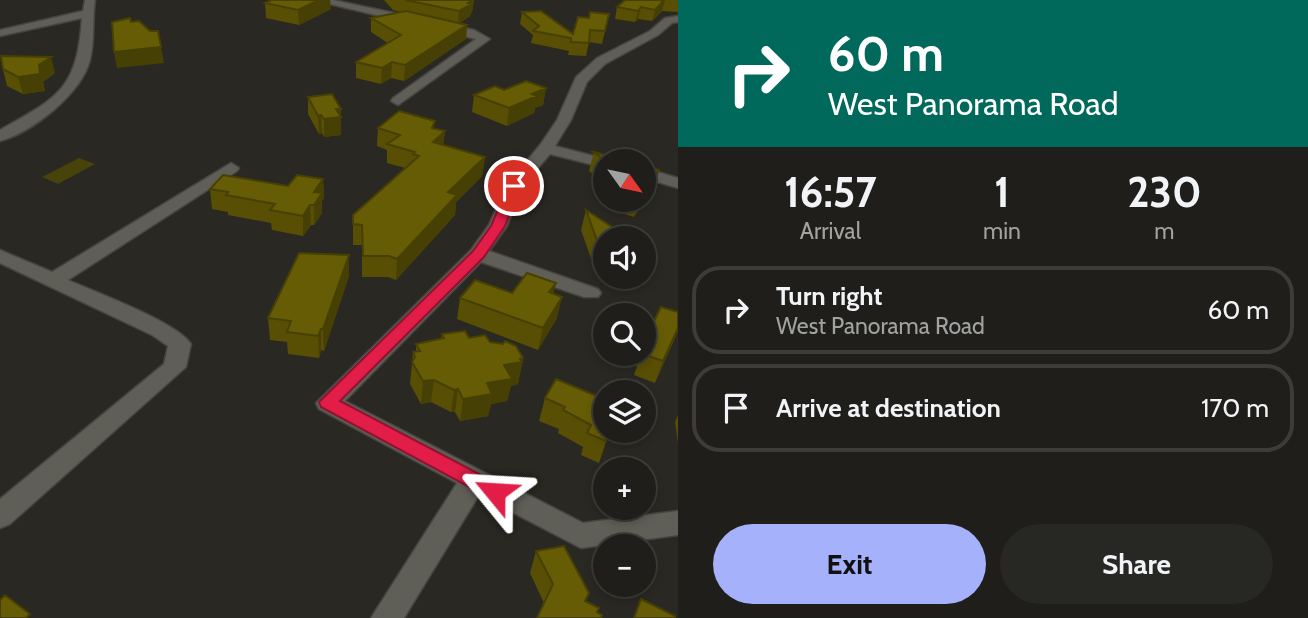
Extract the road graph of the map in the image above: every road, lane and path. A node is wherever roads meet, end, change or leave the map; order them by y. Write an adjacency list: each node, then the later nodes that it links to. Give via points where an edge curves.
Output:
1 (90, 0): 3 (street)
2 (318, 0): 6 (street, via 474,33 484,39)
3 (86, 14): 5 (street); 7 (street, via 85,59 79,76 38,113)
4 (678, 19): 8 (street, via 601,61 581,80)
5 (0, 33)
6 (398, 102)
7 (0, 136)
8 (546, 148): 9 (street); 13 (street, via 514,186 498,226)
9 (593, 160)
10 (230, 168): 15 (street)
11 (656, 177): 12 (street)
12 (678, 183)
13 (478, 254): 16 (street); 17 (street, via 328,402)
14 (0, 256): 15 (street)
15 (52, 281): 18 (street, via 160,330 180,344 175,367)
16 (591, 293)
17 (473, 481): 19 (street, via 581,536); 20 (street)
18 (0, 516)
19 (678, 523)
20 (387, 618)

